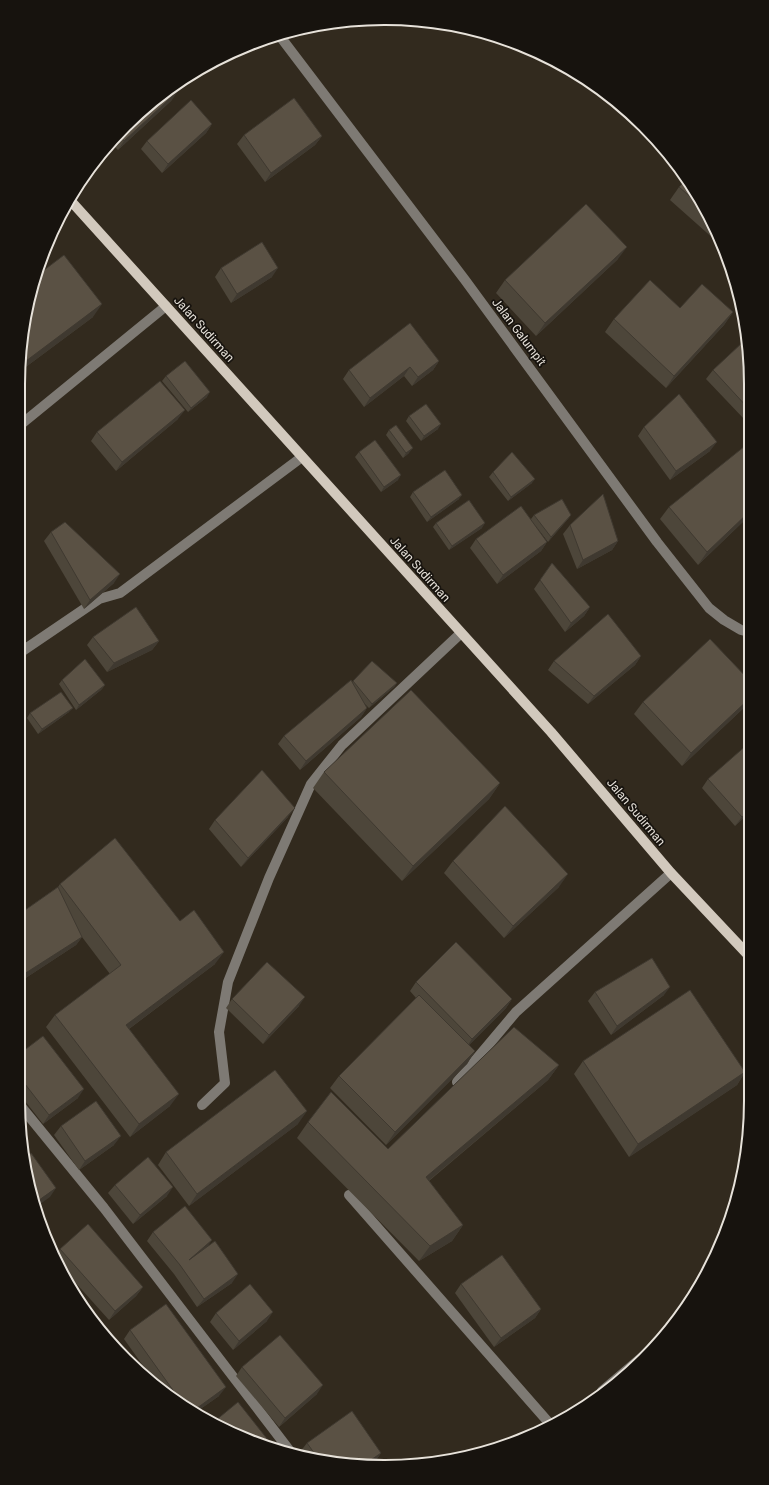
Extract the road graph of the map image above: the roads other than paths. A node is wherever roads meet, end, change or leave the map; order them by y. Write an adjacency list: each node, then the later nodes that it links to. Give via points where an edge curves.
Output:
1 (283, 40): 6 (street, Jalan Galumpit, via 470,287 657,542 709,608)
2 (74, 204): 3 (main road, Jalan Sudirman)
3 (166, 306): 4 (street); 5 (main road, Jalan Sudirman)
4 (25, 421)
5 (302, 457): 7 (main road, Jalan Sudirman); 8 (street, via 120,592 99,599)
6 (744, 631)
7 (460, 634): 9 (main road, Jalan Sudirman, via 551,732); 12 (street, via 342,745 311,784 269,878 228,982 219,1032 225,1083)
8 (25, 649)
9 (671, 873): 10 (main road, Jalan Sudirman); 11 (street, via 516,1012)
10 (744, 952)
11 (457, 1082)
12 (202, 1105)
13 (25, 1112): 16 (street, via 104,1208)
14 (349, 1195): 15 (street)
15 (547, 1421)
16 (287, 1447)

